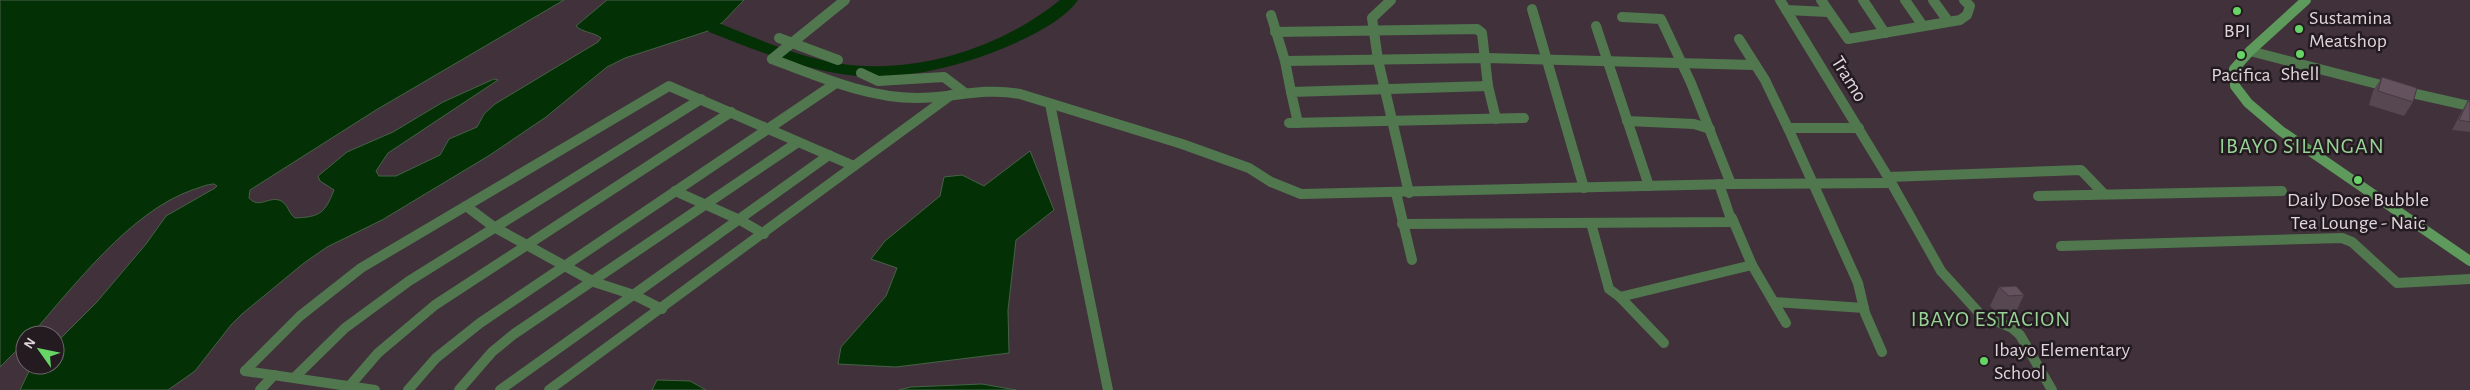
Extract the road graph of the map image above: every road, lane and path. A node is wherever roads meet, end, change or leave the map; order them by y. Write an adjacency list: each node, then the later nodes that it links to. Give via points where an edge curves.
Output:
1 (845, 0): 23 (street)
2 (1391, 0): 18 (street, via 1372,18)
3 (1780, 0): 11 (street, Tramo)
4 (1821, 0): 12 (street)
5 (1863, 0): 20 (street)
6 (1905, 0): 17 (street)
7 (1933, 0): 15 (street)
8 (1964, 0): 15 (street, via 1970,6 1967,15)
9 (2302, 1): 24 (main road)
10 (1532, 9): 28 (street)
11 (1786, 10): 12 (street); 51 (street, Tramo)
12 (1828, 12): 20 (street, via 1848,39)
13 (1271, 15): 19 (street)
14 (1622, 17): 31 (street, via 1661,19)
15 (1948, 22): 17 (street)
16 (1596, 26): 30 (street)
17 (1923, 26): 20 (street)
18 (1373, 28): 19 (street); 25 (street, via 1477,29 1482,33); 27 (street)
19 (1275, 32): 29 (street)
20 (1885, 33)
21 (779, 38): 23 (street)
22 (1739, 39): 32 (street)
23 (791, 45): 26 (street); 34 (street, via 772,60)
24 (2250, 51): 43 (street); 80 (main road, via 2234,69 2235,86 2248,103 2281,131)
25 (1485, 58): 27 (street); 28 (street); 35 (street)
26 (838, 60)
27 (1378, 60): 29 (street); 36 (street)
28 (1547, 60): 30 (street); 62 (street)
29 (1286, 61): 37 (street)
30 (1608, 61): 31 (street); 49 (street)
31 (1681, 63): 32 (street); 53 (street)
32 (1754, 65): 50 (street, via 1765,80)
33 (861, 72): 38 (street, via 878,81 944,77)
34 (836, 83): 41 (street, via 881,94); 52 (street)
35 (1488, 86): 36 (street); 47 (street)
36 (1385, 89): 37 (street); 48 (street)
37 (1291, 92): 48 (street, via 1294,123)
38 (965, 93): 39 (street); 42 (street, via 998,90)
39 (952, 94): 41 (street); 45 (street)
40 (701, 98): 44 (street); 70 (street, via 670,86); 75 (street)
41 (916, 98): 45 (street)
42 (1050, 104): 65 (street, via 1242,165 1301,194); 102 (street)
43 (2470, 106)
44 (731, 112): 52 (street); 77 (street)
45 (926, 115): 56 (street)
46 (1524, 118): 47 (street)
47 (1496, 119): 48 (street)
48 (1393, 121): 66 (street)
49 (1628, 121): 53 (street, via 1694,124); 61 (street)
50 (1788, 128): 51 (street); 60 (street)
51 (1858, 128): 57 (street, Tramo)
52 (769, 129): 54 (street); 63 (street)
53 (1710, 129): 59 (street)
54 (798, 142): 55 (street); 69 (street)
55 (829, 155): 56 (street); 72 (street)
56 (854, 166): 76 (street)
57 (1890, 180): 60 (street); 67 (street, via 2081,170); 103 (street, Tramo, via 1942,270 1981,315 2020,334)
58 (1719, 184): 59 (street); 61 (street); 71 (street)
59 (1732, 184): 60 (street)
60 (1811, 184): 88 (street, via 1858,282)
61 (1649, 186): 62 (street)
62 (1584, 188): 66 (street)
63 (675, 191): 69 (street); 82 (street)
64 (2282, 191): 67 (street)
65 (1396, 193): 66 (street); 74 (street)
66 (1409, 193)
67 (2104, 194): 68 (street)
68 (2038, 196)
69 (707, 205): 72 (street); 84 (street)
70 (466, 206): 75 (street); 93 (street, via 318,298 244,371)
71 (1732, 218): 73 (street, via 1732,222); 81 (street)
72 (740, 220): 76 (street); 85 (street)
73 (1592, 223): 74 (street); 86 (street, via 1609,289)
74 (1402, 224): 79 (street)
75 (494, 227): 77 (street); 94 (street, via 384,298 345,328)
76 (764, 234): 89 (street)
77 (527, 246): 82 (street); 95 (street, via 435,305 378,353)
78 (2061, 246): 83 (street, via 2342,238 2352,242 2398,283)
79 (1412, 260)
80 (2470, 261)
81 (1752, 265): 86 (street); 87 (street)
82 (565, 266): 84 (street); 98 (street, via 458,339)
83 (2470, 279)
84 (594, 282): 85 (street); 99 (street, via 514,334 492,352)
85 (634, 295): 89 (street); 100 (street)
86 (1620, 297): 91 (street)
87 (1774, 302): 88 (street); 90 (street)
88 (1864, 308): 92 (street)
89 (662, 309): 101 (street)
90 (1786, 323)
91 (1664, 343)
92 (1882, 352)
93 (274, 375): 94 (street); 96 (street)
94 (295, 378): 95 (street)
95 (347, 388): 97 (street)
96 (260, 390)
97 (375, 390)
98 (408, 390)
99 (459, 390)
100 (500, 390)
101 (549, 390)
102 (1108, 390)
103 (2052, 390)

